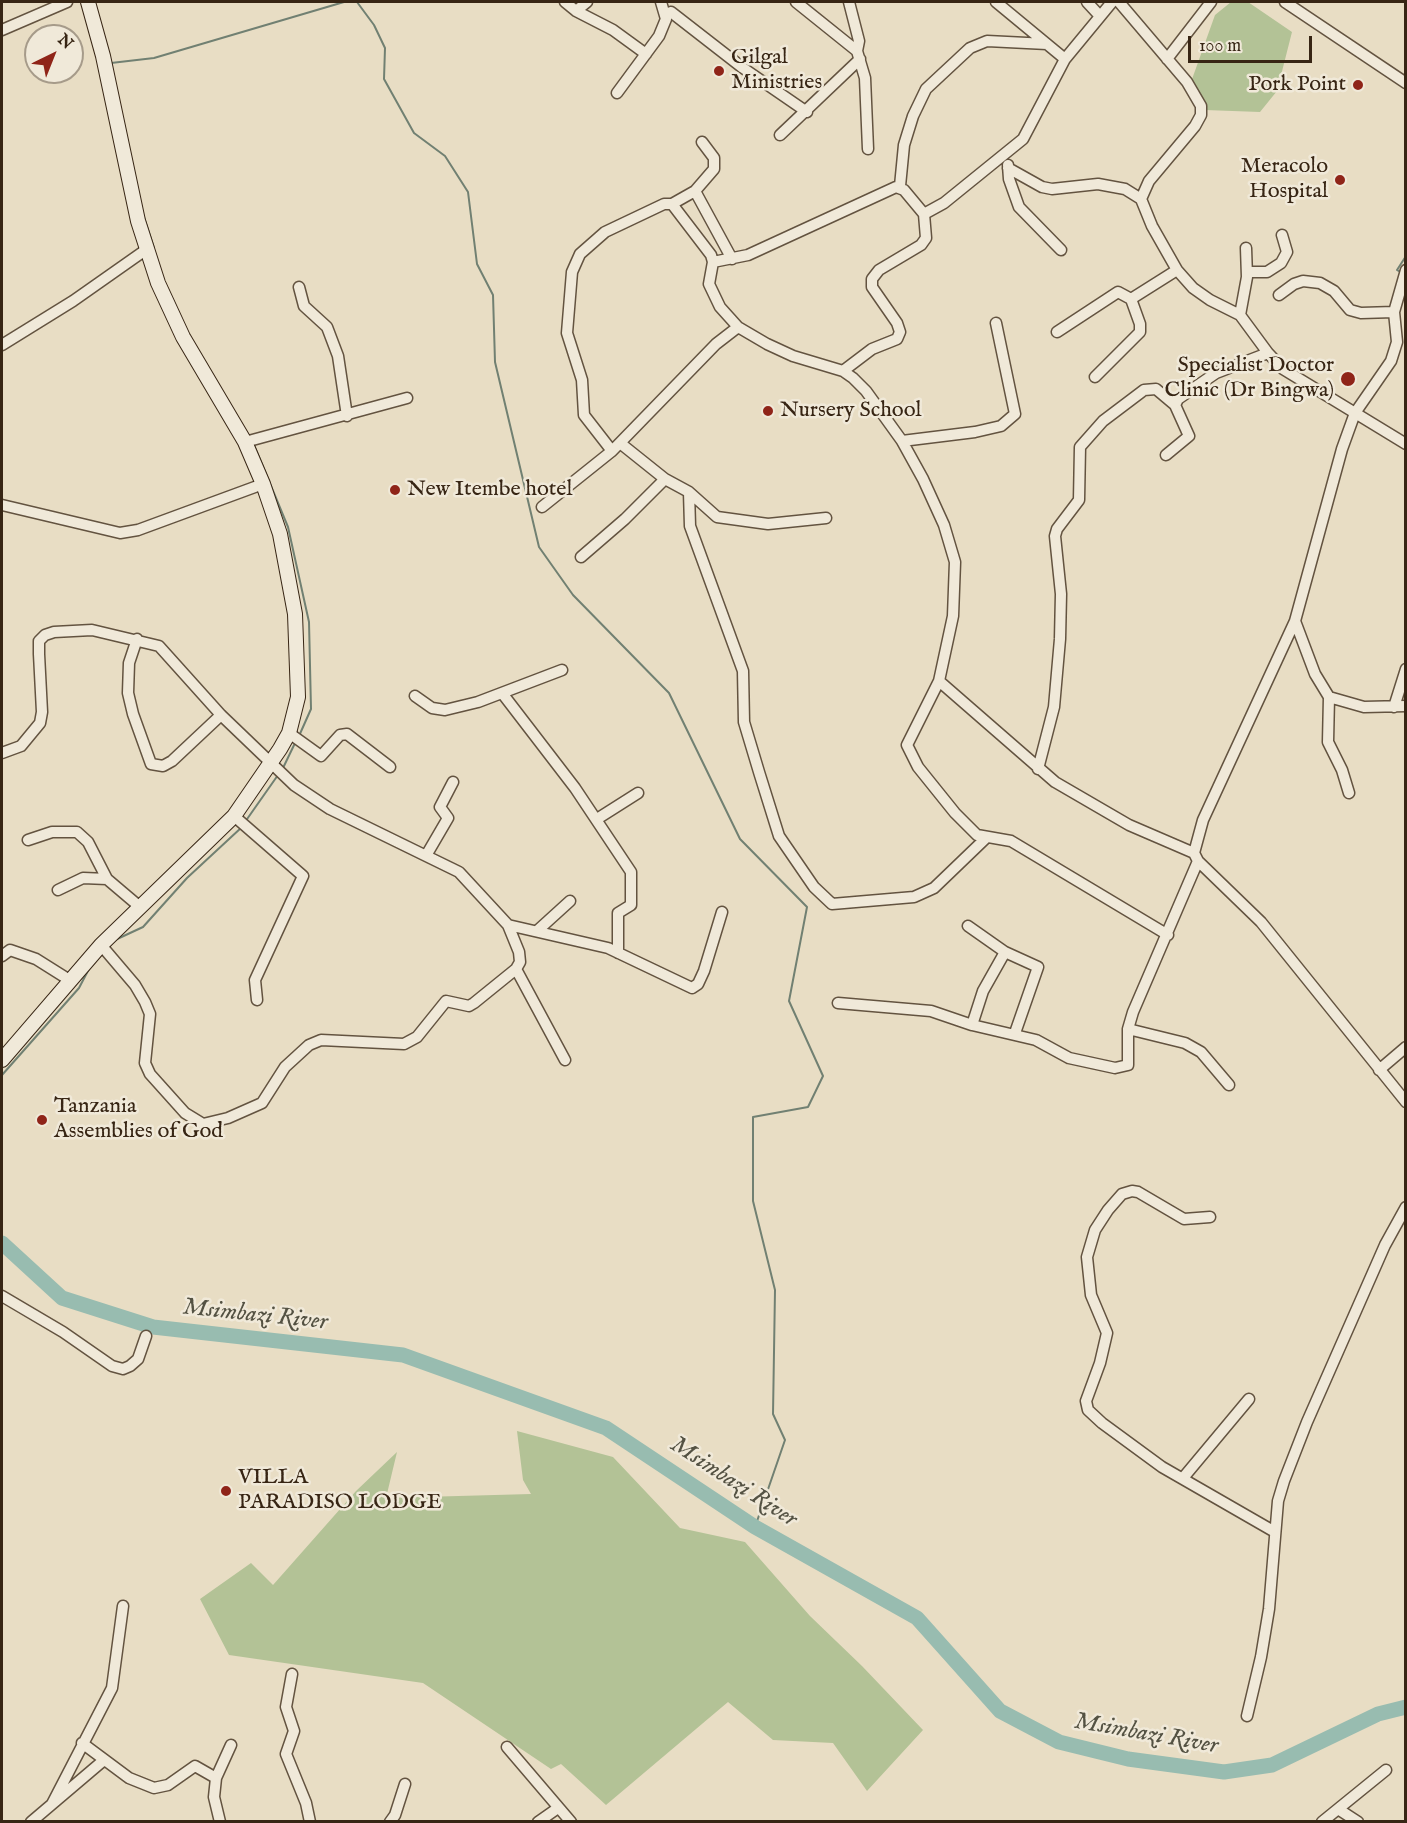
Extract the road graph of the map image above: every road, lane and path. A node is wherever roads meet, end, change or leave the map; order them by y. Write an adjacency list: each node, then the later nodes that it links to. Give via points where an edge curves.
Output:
1 (67, 2): 18 (street)
2 (88, 2): 39 (main road)
3 (565, 2): 15 (street)
4 (587, 2): 15 (street)
5 (661, 2): 17 (street)
6 (676, 2): 17 (street)
7 (796, 2): 21 (street)
8 (849, 2): 21 (street, via 859,41)
9 (996, 2): 19 (street)
10 (1087, 2): 16 (street)
11 (1112, 2): 16 (street)
12 (1119, 2): 23 (street)
13 (1212, 2): 23 (street)
14 (1285, 2): 24 (street)
15 (576, 11): 20 (street, via 613,30)
16 (1100, 15): 22 (street)
17 (668, 16): 20 (street); 26 (street)
18 (2, 30)
19 (1047, 44): 22 (street); 32 (street, via 987,41 970,48 926,89 904,145)
20 (646, 54): 25 (street)
21 (858, 55): 26 (street); 29 (street, via 865,78)
22 (1065, 58): 30 (street, via 1030,130)
23 (1167, 59): 34 (street, via 1187,82 1201,106 1201,115 1149,181)
24 (1406, 83)
25 (617, 93)
26 (807, 112): 27 (street)
27 (780, 135)
28 (702, 142): 33 (street, via 715,164)
29 (868, 149)
30 (1010, 150): 31 (street); 36 (street, via 960,192)
31 (1008, 168): 34 (street, via 1042,187 1098,184 1125,189); 40 (street, via 1019,207)
32 (900, 186): 36 (street); 41 (street)
33 (695, 191): 35 (street); 41 (street)
34 (1141, 199): 43 (street)
35 (672, 204): 42 (street); 65 (street, via 664,204 604,232 580,254 572,272 567,333 582,380 584,415)
36 (924, 214): 56 (street, via 926,238 921,245 888,264 872,279 872,287 897,323 897,339 872,349)
37 (1282, 235): 45 (street, via 1287,252 1281,263 1267,272)
38 (1246, 248): 45 (street)
39 (147, 249): 54 (street); 63 (main road, via 183,337)
40 (1060, 250)
41 (732, 259): 42 (street)
42 (713, 262): 52 (street, via 709,284 712,295)
43 (1177, 270): 48 (street); 50 (street, via 1193,288)
44 (1406, 270): 49 (street)
45 (1247, 272): 50 (street)
46 (299, 287): 61 (street, via 304,306 327,327 339,356)
47 (1279, 295): 49 (street, via 1304,281 1320,283 1334,291 1350,310)
48 (1131, 299): 53 (street, via 1118,292); 57 (street, via 1140,332)
49 (1394, 312): 60 (street, via 1397,342 1391,361)
50 (1240, 315): 55 (street)
51 (996, 324): 62 (street, via 1015,409 1010,421 975,432)
52 (738, 327): 56 (street, via 793,356); 65 (street, via 716,344)
53 (1056, 332)
54 (2, 345)
55 (1268, 353): 59 (street, via 1216,373); 60 (street, via 1299,380)
56 (843, 371): 62 (street, via 866,391)
57 (1095, 377)
58 (407, 398): 61 (street)
59 (1174, 405): 66 (street, via 1189,436); 89 (street, via 1156,389 1144,390 1103,421 1080,447 1078,500 1055,536 1060,639 1054,707)
60 (1355, 413): 64 (street); 74 (street, via 1341,449)
61 (347, 416): 63 (street)
62 (902, 441): 78 (street, via 944,525 955,562 953,616)
63 (245, 442): 68 (main road)
64 (1406, 444)
65 (616, 447): 67 (street); 71 (street)
66 (1166, 455)
67 (665, 479): 69 (street); 73 (street)
68 (263, 484): 70 (street, via 120,533); 85 (main road, via 280,534 295,614 298,697)
69 (689, 492): 72 (street, via 710,513 730,520 768,524); 95 (street, via 690,526 743,670 744,722 779,836 814,887 832,904 914,897 934,888)
70 (2, 505)
71 (542, 507)
72 (826, 518)
73 (581, 557)
74 (1295, 621): 81 (street, via 1315,674); 98 (street, via 1203,820)
75 (137, 639): 84 (street, via 167,653); 84 (street, via 129,663 128,693 151,764 163,766 172,761); 86 (street, via 92,630 45,635 39,641 40,723 21,746)
76 (1406, 669): 83 (street)
77 (562, 670): 79 (street)
78 (939, 681): 89 (street); 95 (street, via 908,745 918,767 955,813 977,835)
79 (502, 693): 80 (street, via 438,711); 94 (street)
80 (415, 696)
81 (1329, 697): 83 (street, via 1364,707); 92 (street, via 1328,742)
82 (1406, 706): 83 (street)
83 (1394, 707)
84 (222, 714): 87 (street)
85 (289, 733): 87 (main road); 88 (street, via 321,756 340,735 347,734)
86 (2, 753)
87 (270, 765): 93 (main road); 97 (street, via 330,808)
88 (390, 767)
89 (1038, 770): 98 (street, via 1129,825)
90 (453, 782): 97 (street, via 440,807 448,818)
91 (638, 793): 94 (street)
92 (1349, 793)
93 (234, 816): 102 (main road); 114 (street, via 303,876 255,980)
94 (597, 819): 110 (street, via 631,872 631,905 618,913)
95 (986, 838): 107 (street, via 1019,845)
96 (28, 840): 99 (street, via 52,832 77,832 88,842)
97 (427, 854): 104 (street, via 459,872)
98 (1196, 857): 107 (street); 122 (street, via 1261,922)
99 (107, 879): 100 (street, via 83,878); 102 (street)
100 (58, 890)
101 (570, 901): 106 (street)
102 (140, 907): 108 (main road)
103 (722, 912): 110 (street, via 704,971 692,988)
104 (508, 925): 106 (street); 112 (street, via 519,952)
105 (968, 926): 109 (street)
106 (537, 931): 110 (street, via 597,944)
107 (1168, 935): 117 (street)
108 (101, 945): 112 (street, via 146,1002 150,1014 145,1063 150,1074 185,1113 203,1124 262,1104 285,1067 309,1045 321,1040 404,1044 417,1037 446,1001 469,1006); 113 (main road)
109 (1005, 952): 116 (street, via 983,991); 118 (street, via 1038,967)
110 (618, 953)
111 (2, 956): 113 (street, via 10,950 28,956)
112 (516, 969): 121 (street)
113 (71, 981): 120 (main road)
114 (257, 1000)
115 (838, 1003): 116 (street, via 932,1011)
116 (972, 1025): 118 (street)
117 (1128, 1029): 118 (street, via 1128,1065 1114,1068 1069,1058); 123 (street, via 1185,1043 1201,1052)
118 (1015, 1033)
119 (1406, 1047): 122 (street)
120 (2, 1060)
121 (565, 1060)
122 (1379, 1070): 124 (street)
123 (1230, 1085)
124 (1406, 1102)
125 (1406, 1207): 127 (street)
126 (1210, 1217): 131 (street, via 1184,1219 1138,1192 1122,1194 1095,1230 1087,1257 1091,1295 1107,1333 1101,1363 1087,1393 1088,1410 1162,1467)
127 (1401, 1222): 132 (street, via 1293,1454 1278,1501)
128 (2, 1296): 129 (street, via 112,1366 123,1369 138,1359)
129 (146, 1336)
130 (1248, 1399): 131 (street)
131 (1183, 1478): 132 (street)
132 (1275, 1532): 135 (street, via 1262,1658)
133 (123, 1606): 136 (street, via 112,1688)
134 (292, 1674): 148 (street, via 286,1707 294,1731 286,1754)
135 (1247, 1716)
136 (82, 1743): 139 (street); 143 (street)
137 (231, 1745): 141 (street)
138 (507, 1747): 144 (street)
139 (104, 1760): 141 (street, via 129,1778 154,1788 168,1785 195,1766); 143 (street)
140 (1386, 1770): 145 (street)
141 (216, 1778): 147 (street, via 214,1797)
142 (405, 1784): 149 (street)
143 (52, 1804): 146 (street)
144 (558, 1808): 150 (street); 151 (street)
145 (1338, 1809): 152 (street); 153 (street)
146 (36, 1821)
147 (220, 1821)
148 (310, 1821)
149 (390, 1821)
150 (538, 1821)
151 (571, 1821)
152 (1322, 1821)
153 (1358, 1821)

